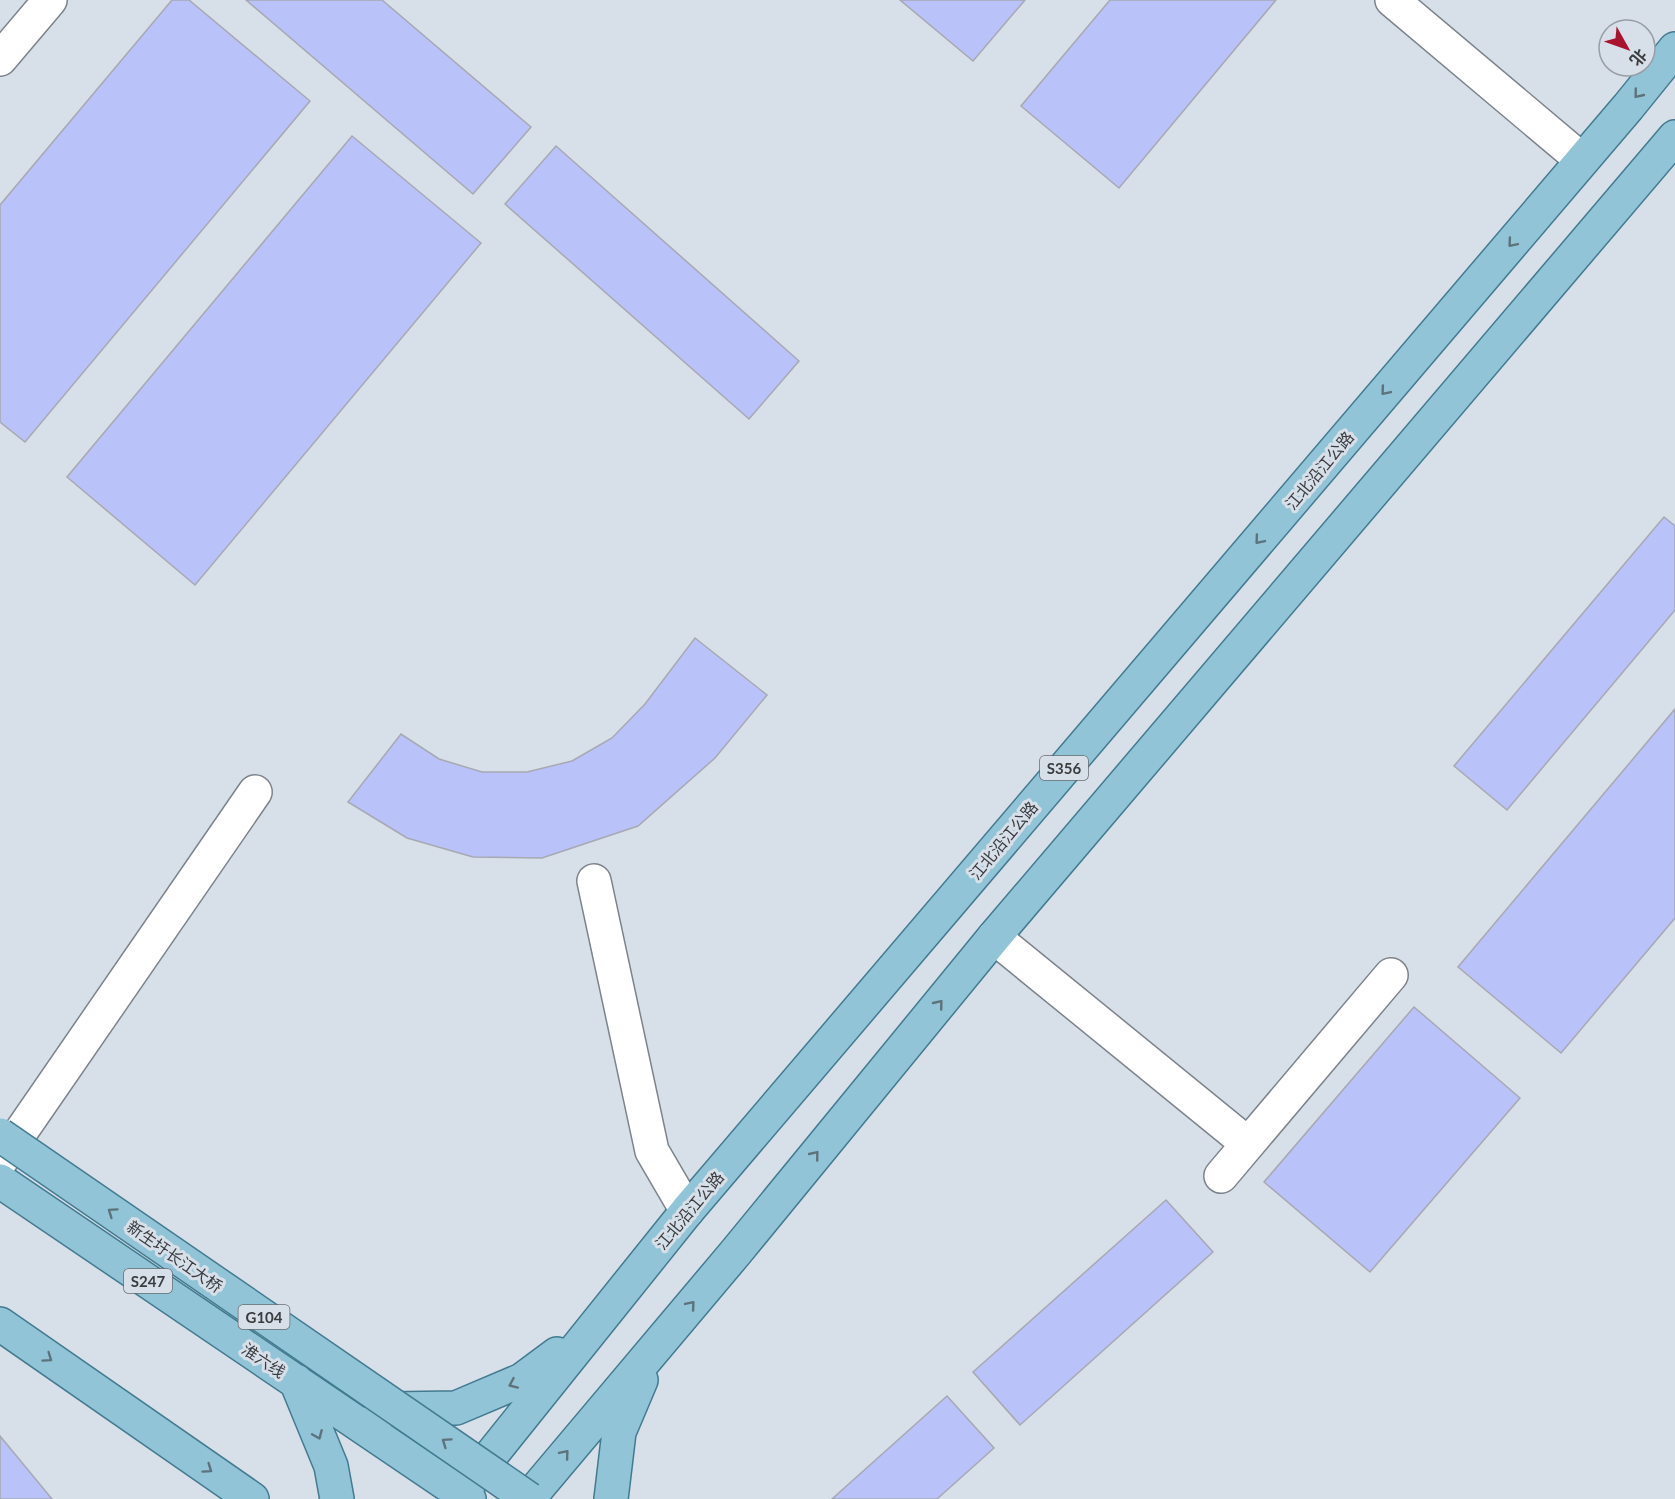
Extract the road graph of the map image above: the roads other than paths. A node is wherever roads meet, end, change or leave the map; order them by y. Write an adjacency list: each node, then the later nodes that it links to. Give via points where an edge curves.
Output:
1 (50, 0): 4 (street)
2 (1392, 0): 6 (street)
3 (1675, 49): 6 (main road, 江北沿江公路 / S356, one-way to 6)
4 (0, 59)
5 (1675, 137): 9 (main road)
6 (1582, 160): 16 (main road, 江北沿江公路 / S356, one-way to 16)
7 (255, 792): 13 (street)
8 (594, 881): 16 (street, via 652,1151)
9 (994, 938): 12 (street); 19 (main road, one-way to 9)
10 (1391, 975): 12 (street)
11 (0, 1135): 24 (main road, 新生圩长江大桥 / G104, one-way to 11, bridge)
12 (1248, 1144): 14 (street)
13 (0, 1162)
14 (1221, 1176)
15 (0, 1181): 20 (main road, 淮六线 / S247)
16 (687, 1211): 18 (main road, 江北沿江公路 / S356)
17 (0, 1324): 22 (main road, one-way to 22)
18 (595, 1325): 20 (main road, one-way to 20, via 522,1380 456,1408 392,1409); 21 (main road, 江北沿江公路 / S356)
19 (656, 1346): 24 (main road, one-way to 19); 25 (main road, via 619,1432)
20 (296, 1381): 21 (main road, 淮六线 / S247); 23 (main road, one-way to 23, via 331,1466)
21 (462, 1497)
22 (252, 1499)
23 (337, 1499)
24 (528, 1499)
25 (610, 1499)

